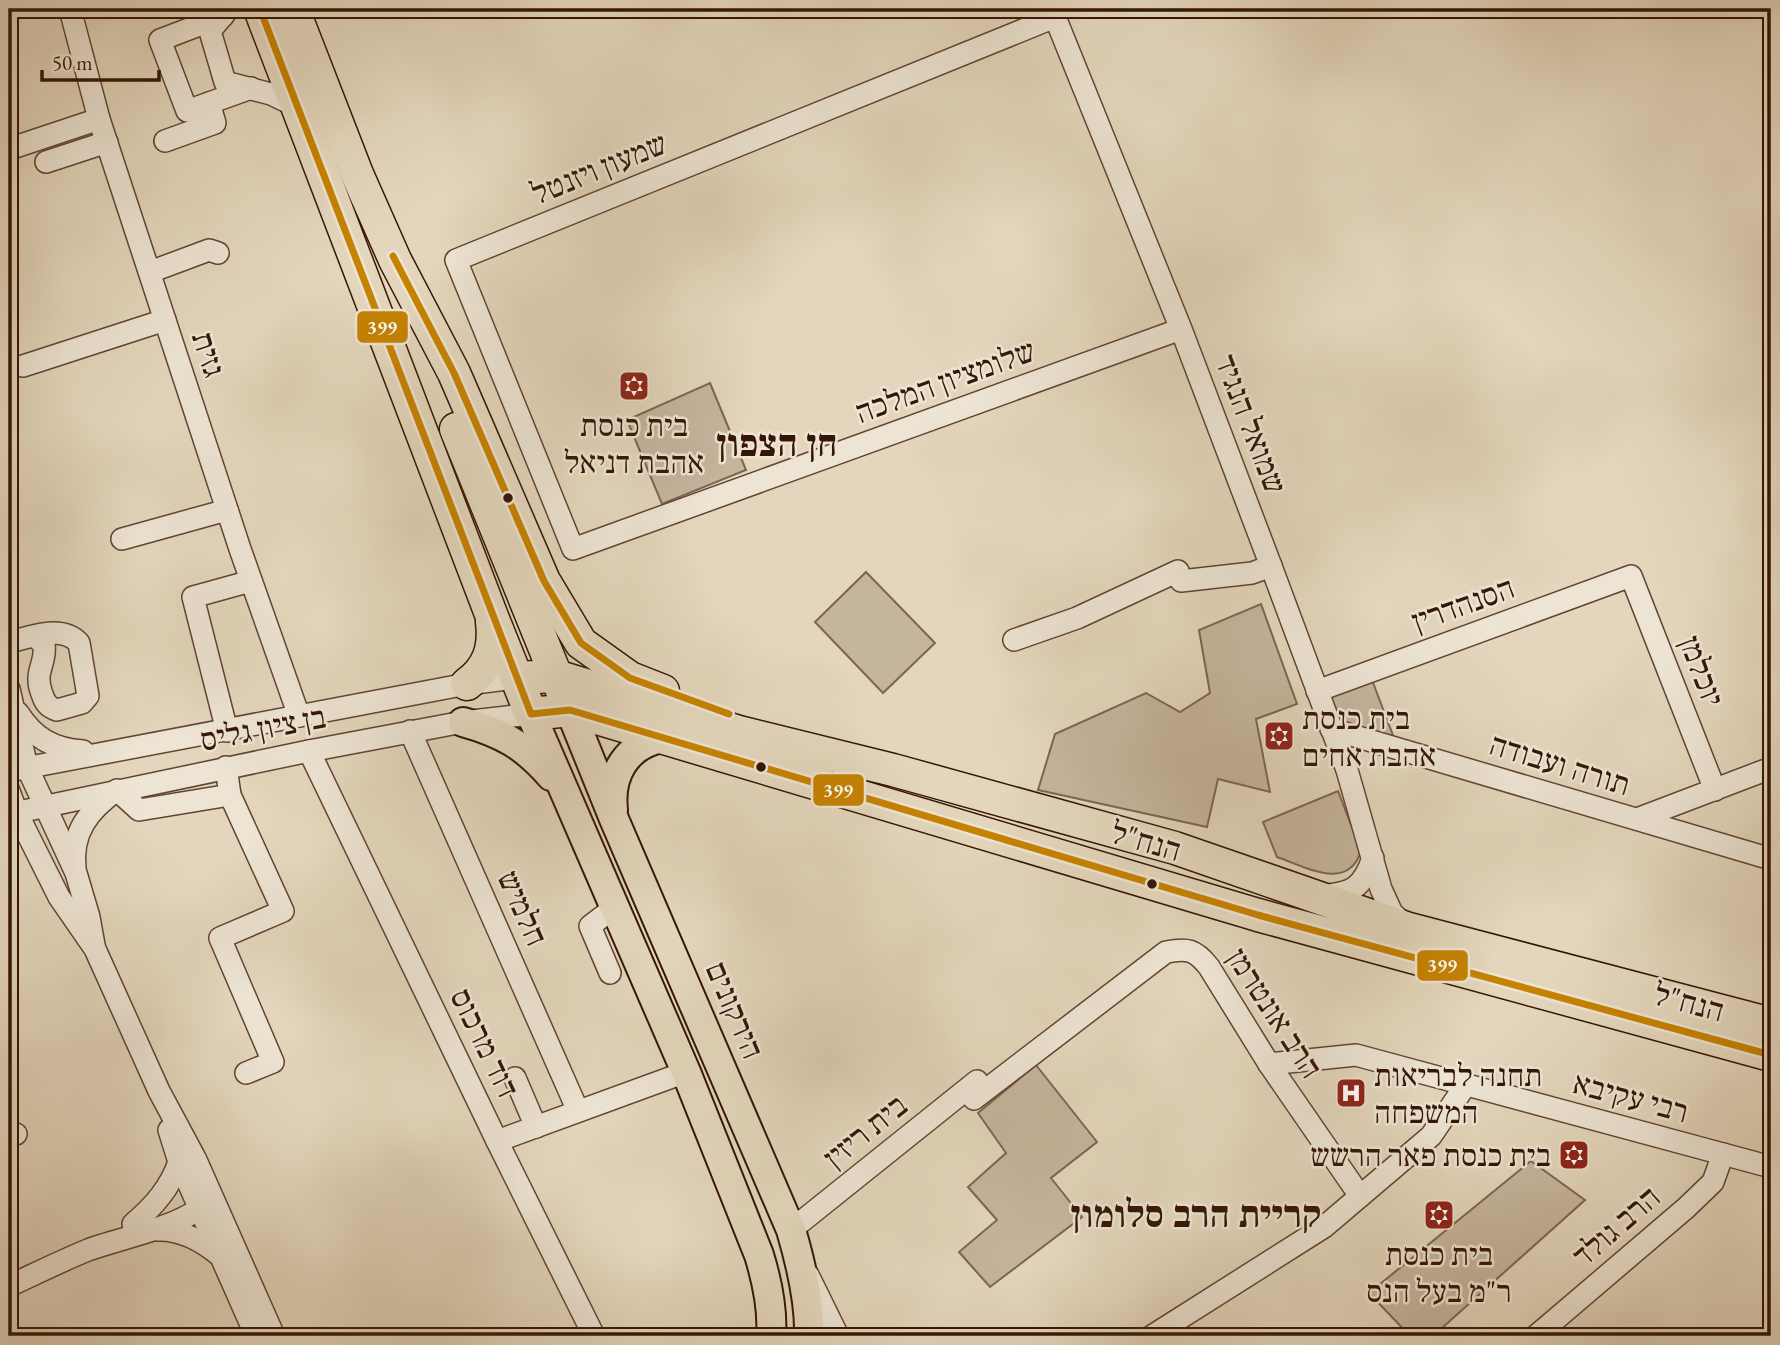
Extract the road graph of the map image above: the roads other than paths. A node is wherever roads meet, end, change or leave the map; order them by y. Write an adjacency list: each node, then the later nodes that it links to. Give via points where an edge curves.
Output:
1 (70, 9): 9 (street, גזית)
2 (260, 9): 8 (highway)
3 (293, 9): 14 (highway)
4 (226, 12): 6 (street, via 211,31 225,82); 7 (street, via 160,40 187,111)
5 (1055, 17): 16 (street, שמואל הנגיד); 20 (street, שמעון ויזנטל, via 456,260)
6 (251, 88): 7 (street); 8 (street)
7 (209, 103): 10 (street, via 215,123)
8 (296, 106): 24 (highway)
9 (99, 119): 11 (street, גזית); 12 (street)
10 (165, 141)
11 (107, 142): 13 (street); 15 (street, גזית)
12 (9, 149)
13 (46, 162)
14 (395, 260): 28 (highway, via 415,323); 48 (highway, via 454,373 544,581 580,643 629,678)
15 (165, 320): 17 (street); 18 (street, גזית)
16 (1181, 329): 20 (street, שלומציון המלכה); 21 (street, שמואל הנגיד)
17 (23, 366)
18 (227, 510): 19 (street); 23 (street, גזית)
19 (122, 539)
20 (573, 549)
21 (1270, 566): 26 (street, via 1252,573 1181,581 1178,572 1077,618); 31 (street, שמואל הנגיד)
22 (1631, 576): 31 (street, הסנהדרין); 53 (street, יוכלמן)
23 (251, 581): 35 (street, גזית); 38 (street, via 193,597)
24 (491, 614): 29 (highway); 30 (highway, via 491,653 481,672)
25 (34, 636): 27 (street)
26 (1014, 640)
27 (9, 642)
28 (556, 676): 29 (highway, הנח"ל); 33 (highway); 48 (highway, הנח"ל, via 739,732)
29 (516, 678): 30 (street, בן ציון גליס); 34 (highway)
30 (467, 684): 35 (street, בן ציון גליס)
31 (1317, 691): 37 (street, שמואל הנגיד)
32 (11, 697): 44 (street, via 26,725 46,743 69,750); 47 (street)
33 (570, 710): 34 (highway); 40 (highway, הנח"ל); 59 (main road, הירקונים)
34 (531, 714): 36 (street, בן ציון גליס); 51 (main road)
35 (299, 716): 38 (street, בן ציון גליס)
36 (463, 722): 39 (street, בן ציון גליס); 51 (main road, via 514,741)
37 (1331, 729): 41 (street, תורה ועבודה); 49 (street, שמואל הנגיד)
38 (227, 731): 44 (street, בן ציון גליס)
39 (410, 732): 42 (street, בן ציון גליס); 77 (street, חלמיש)
40 (663, 738): 59 (main road, via 643,743 622,762 612,790); 69 (highway, הנח"ל, via 1258,915)
41 (1379, 743): 49 (street, via 1357,749); 58 (street, תורה ועבודה)
42 (331, 746): 43 (street, בן ציון גליס); 50 (street)
43 (309, 751): 45 (street, בן ציון גליס); 50 (street, דוד מרכוס)
44 (110, 752): 47 (street, בן ציון גליס)
45 (226, 767): 52 (street, בן ציון גליס); 55 (street)
46 (1771, 768): 53 (street)
47 (18, 769): 56 (street)
48 (893, 770): 63 (highway, הנח"ל, via 1175,848)
49 (1347, 770): 60 (street, שמואל הנגיד)
50 (322, 777): 79 (street, דוד מרכוס)
51 (562, 788): 64 (main road)
52 (117, 790): 55 (street, via 139,810); 56 (street, בן ציון גליס); 62 (street, via 93,809 79,830 74,847)
53 (1715, 790): 58 (street)
54 (9, 791): 57 (street)
55 (230, 794): 72 (street, via 283,911 220,938 273,1062)
56 (45, 808): 57 (street, בן ציון גליס); 62 (street)
57 (13, 814): 66 (street, via 59,897)
58 (1637, 819): 61 (street, תורה ועבודה)
59 (614, 820): 86 (main road, הירקונים)
60 (1373, 858): 63 (street, via 1368,874 1353,890); 65 (street, שמואל הנגיד, via 1392,913)
61 (1771, 859)
62 (76, 873): 66 (street)
63 (1311, 897): 65 (highway, הנח"ל)
64 (615, 907): 67 (street, via 590,926); 71 (main road)
65 (1409, 929): 68 (highway, הנח"ל)
66 (95, 949): 76 (street)
67 (610, 973)
68 (1771, 1024)
69 (1771, 1055)
70 (1269, 1064): 74 (street, רבי עקיבא, via 1356,1055); 75 (street, הרב אונטרמן, via 1209,967 1200,955 1184,949 1166,952); 83 (street, הרב אונטרמן)
71 (686, 1072): 77 (street); 93 (main road, via 760,1255)
72 (246, 1073)
73 (515, 1078): 78 (street)
74 (1465, 1086): 80 (street, רבי עקיבא); 83 (street, via 1431,1136)
75 (975, 1090): 86 (street, בית ריזין)
76 (159, 1091): 81 (street); 84 (street, via 196,1160)
77 (578, 1111): 78 (street)
78 (536, 1127): 79 (street)
79 (497, 1141): 92 (street, דוד מרכוס)
80 (1723, 1154): 82 (street, רבי עקיבא); 97 (street, הרב גולד, via 1713,1182)
81 (179, 1162): 84 (street); 85 (street, via 173,1179)
82 (1771, 1167)
83 (1360, 1196): 96 (street, via 1324,1227)
84 (202, 1200): 85 (street); 87 (street); 91 (street)
85 (140, 1227): 87 (street, via 179,1232); 89 (street)
86 (792, 1230): 88 (main road, הירקונים)
87 (222, 1257): 90 (street)
88 (799, 1257): 94 (main road); 95 (street, הירקונים)
89 (9, 1286)
90 (256, 1336)
91 (274, 1336)
92 (594, 1336)
93 (771, 1336)
94 (808, 1336)
95 (838, 1336)
96 (1153, 1336)
97 (1536, 1336)

